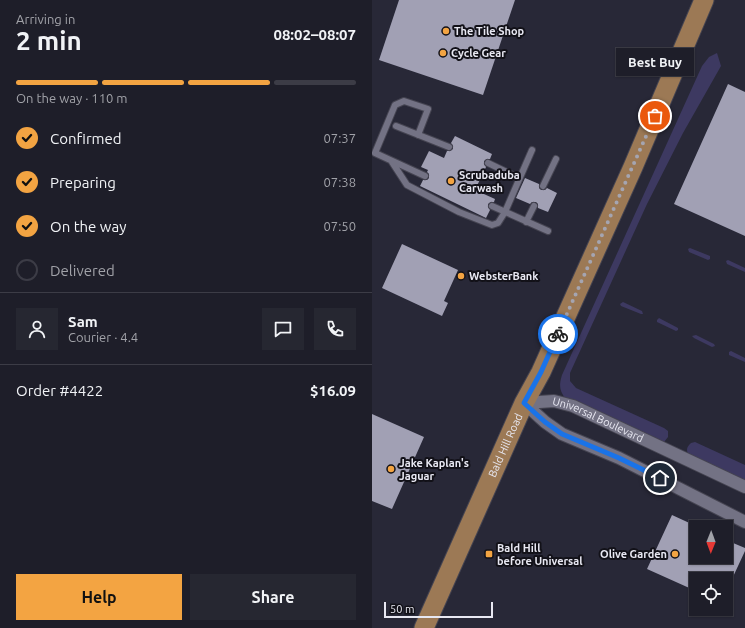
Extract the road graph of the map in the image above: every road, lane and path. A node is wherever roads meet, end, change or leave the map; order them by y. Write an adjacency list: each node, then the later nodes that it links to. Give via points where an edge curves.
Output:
1 (704, 0): 17 (main road, Bald Hill Road, via 633,167 544,366)
2 (396, 126): 3 (lane)
3 (418, 135): 4 (lane); 7 (lane, via 428,109 404,101 395,105 375,153)
4 (449, 147)
5 (532, 150): 10 (lane)
6 (556, 159): 11 (lane)
7 (392, 162): 9 (lane); 14 (lane, via 406,185 460,212 492,225 498,223)
8 (488, 163): 10 (lane)
9 (425, 176)
10 (519, 178): 14 (lane)
11 (543, 186)
12 (492, 206): 14 (lane)
13 (534, 206): 15 (lane)
14 (505, 212): 15 (lane)
15 (526, 222): 16 (lane)
16 (548, 231)
17 (524, 403): 18 (street, Universal Boulevard, via 554,401 573,406); 19 (street, Universal Boulevard, via 562,434 619,458); 20 (main road, Bald Hill Road)
18 (745, 487)
19 (745, 522)
20 (424, 628)

